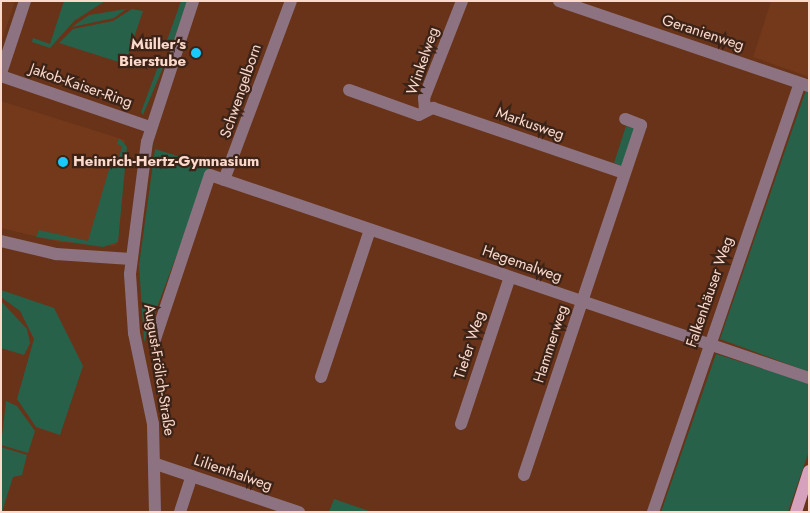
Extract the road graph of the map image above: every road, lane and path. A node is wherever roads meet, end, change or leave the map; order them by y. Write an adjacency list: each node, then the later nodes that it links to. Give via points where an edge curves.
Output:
1 (25, 1): 6 (street, Jakob-Kaiser-Ring)
2 (193, 1): 11 (street, August-Frölich-Straße)
3 (291, 1): 13 (street, Schwengelborn)
4 (462, 1): 9 (street, Winkelweg, via 424,98)
5 (559, 1): 7 (street, Geranienweg)
6 (1, 74): 11 (street, Jakob-Kaiser-Ring)
7 (804, 84): 20 (street, Falkenhäuser Weg)
8 (349, 90): 9 (street, Winkelweg, via 419,115)
9 (425, 111): 12 (street, Markusweg, via 433,108)
10 (625, 119): 12 (street, Hammerweg, via 641,125)
11 (150, 127): 16 (street, August-Frölich-Straße)
12 (624, 173): 18 (street, Hammerweg)
13 (224, 180): 14 (street, Hegemalweg); 19 (street, via 210,175)
14 (370, 230): 17 (street, Hegemalweg); 21 (street)
15 (1, 241): 16 (street, via 56,254)
16 (131, 259): 24 (street, August-Frölich-Straße, via 134,333 145,376)
17 (510, 277): 18 (street, Hegemalweg); 23 (street, Tiefer Weg)
18 (582, 302): 20 (street, Hegemalweg); 26 (street, Hammerweg)
19 (154, 342)
20 (709, 344): 22 (street, Hegemalweg); 31 (street, Falkenhäuser Weg)
21 (321, 377)
22 (809, 378)
23 (461, 424)
24 (156, 464): 27 (street, Lilienthalweg); 28 (street, August-Frölich-Straße)
25 (809, 471): 32 (main road)
26 (524, 475)
27 (192, 476): 29 (street); 30 (street, Lilienthalweg)
28 (155, 512)
29 (180, 512)
30 (300, 512)
31 (653, 512)
32 (796, 512)

